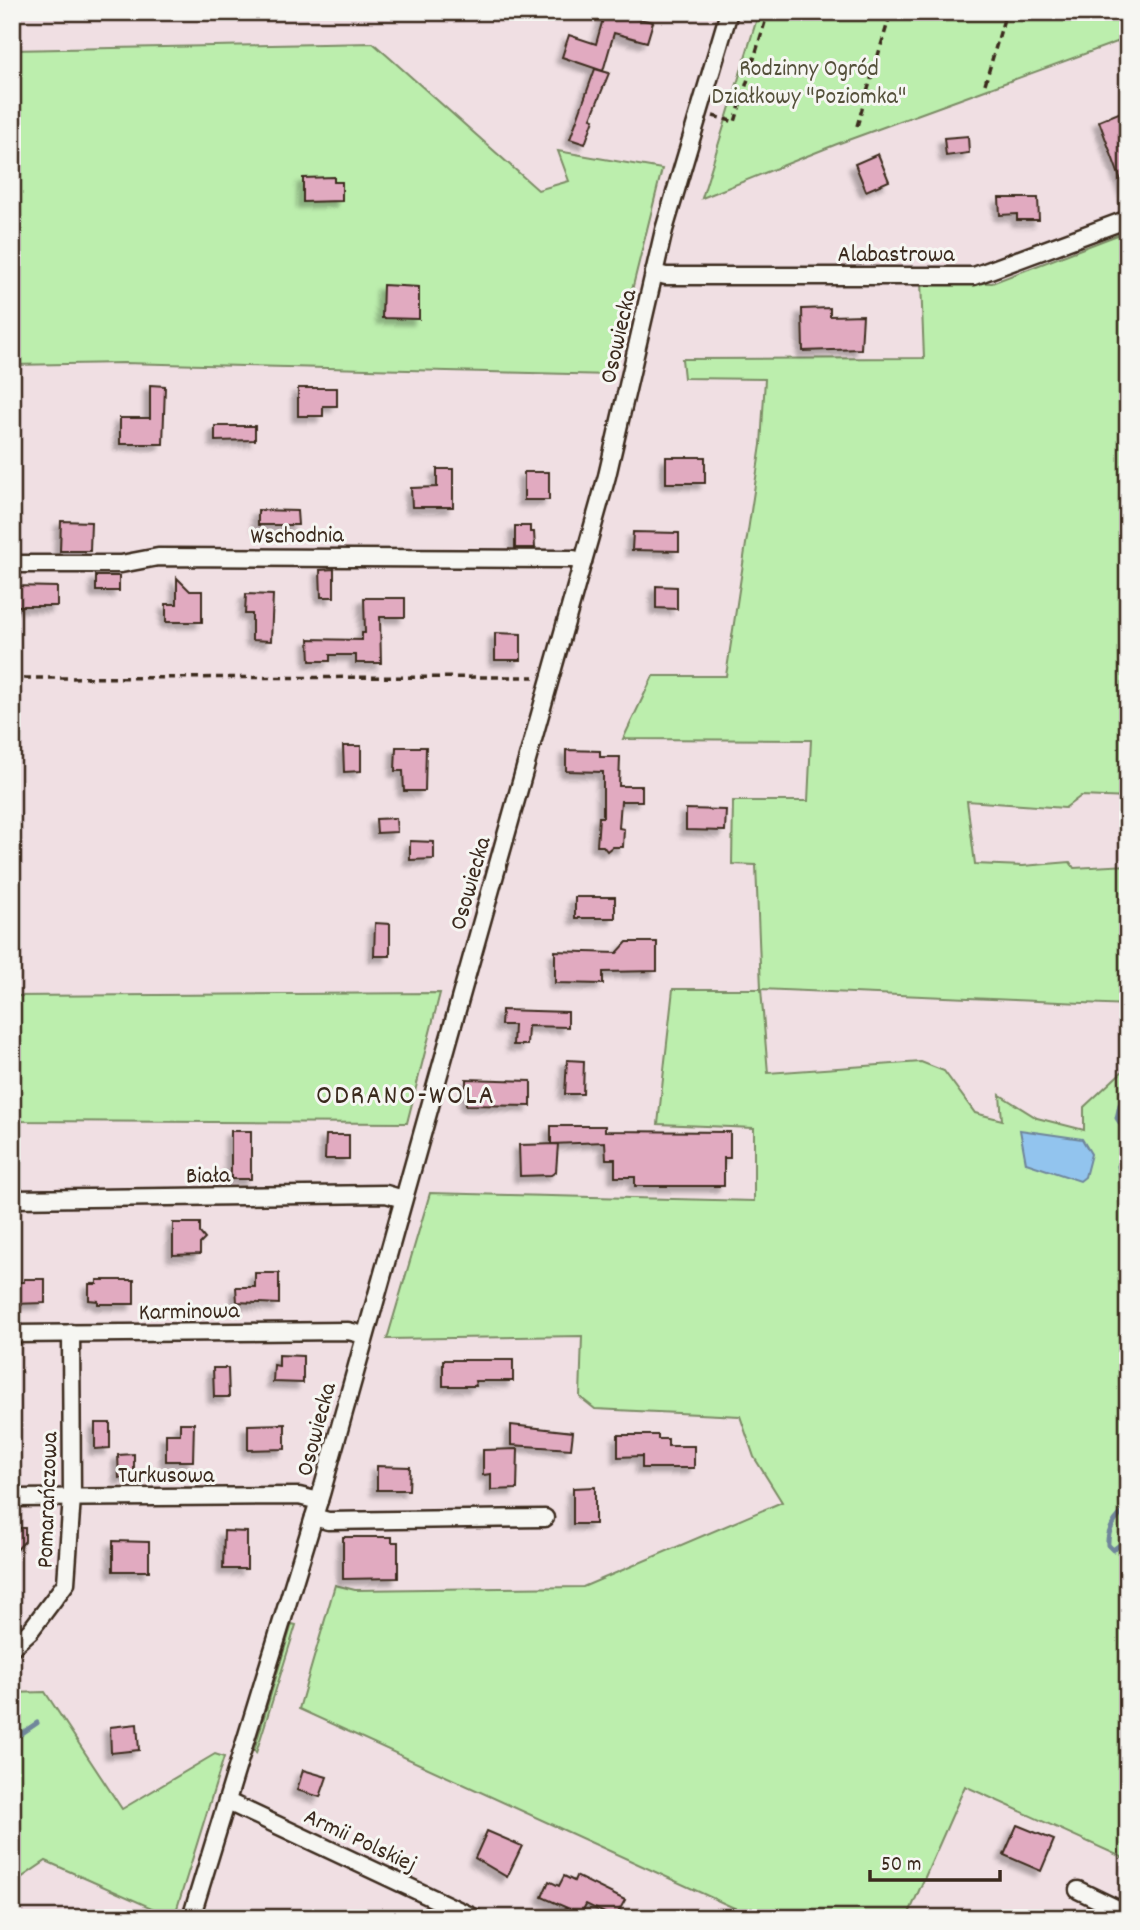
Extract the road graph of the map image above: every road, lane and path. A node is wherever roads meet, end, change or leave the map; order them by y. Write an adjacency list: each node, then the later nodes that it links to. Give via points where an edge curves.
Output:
1 (729, 12): 11 (street, Osowiecka)
2 (768, 12): 8 (path, via 734,122)
3 (891, 12): 9 (path)
4 (1006, 12): 7 (path)
5 (1127, 12): 6 (path)
6 (1122, 28)
7 (985, 84)
8 (709, 115)
9 (857, 126)
10 (1128, 219): 11 (street, Alabastrowa, via 974,276)
11 (654, 273): 12 (street, Osowiecka)
12 (583, 562): 13 (street, Wschodnia, via 319,555); 15 (street, Osowiecka)
13 (12, 564)
14 (12, 678): 15 (path)
15 (550, 680): 17 (street, Osowiecka)
16 (12, 1199): 17 (street, Biała, via 386,1194)
17 (403, 1199): 20 (street, Osowiecka)
18 (12, 1334): 19 (street, Karminowa)
19 (71, 1334): 20 (street, Karminowa, via 348,1331); 22 (street, Pomarańczowa)
20 (365, 1335): 23 (street, Osowiecka)
21 (12, 1497): 22 (street, Turkusowa)
22 (72, 1497): 23 (street, Turkusowa, via 299,1496); 26 (street, Pomarańczowa, via 66,1583)
23 (319, 1501): 24 (street, Osowiecka)
24 (314, 1517): 25 (street, via 328,1521); 27 (street, Osowiecka)
25 (545, 1518)
26 (12, 1647)
27 (228, 1802): 30 (street, Osowiecka); 31 (street, Armii Polskiej)
28 (1078, 1890): 29 (street)
29 (1128, 1914)
30 (191, 1918)
31 (475, 1918)

